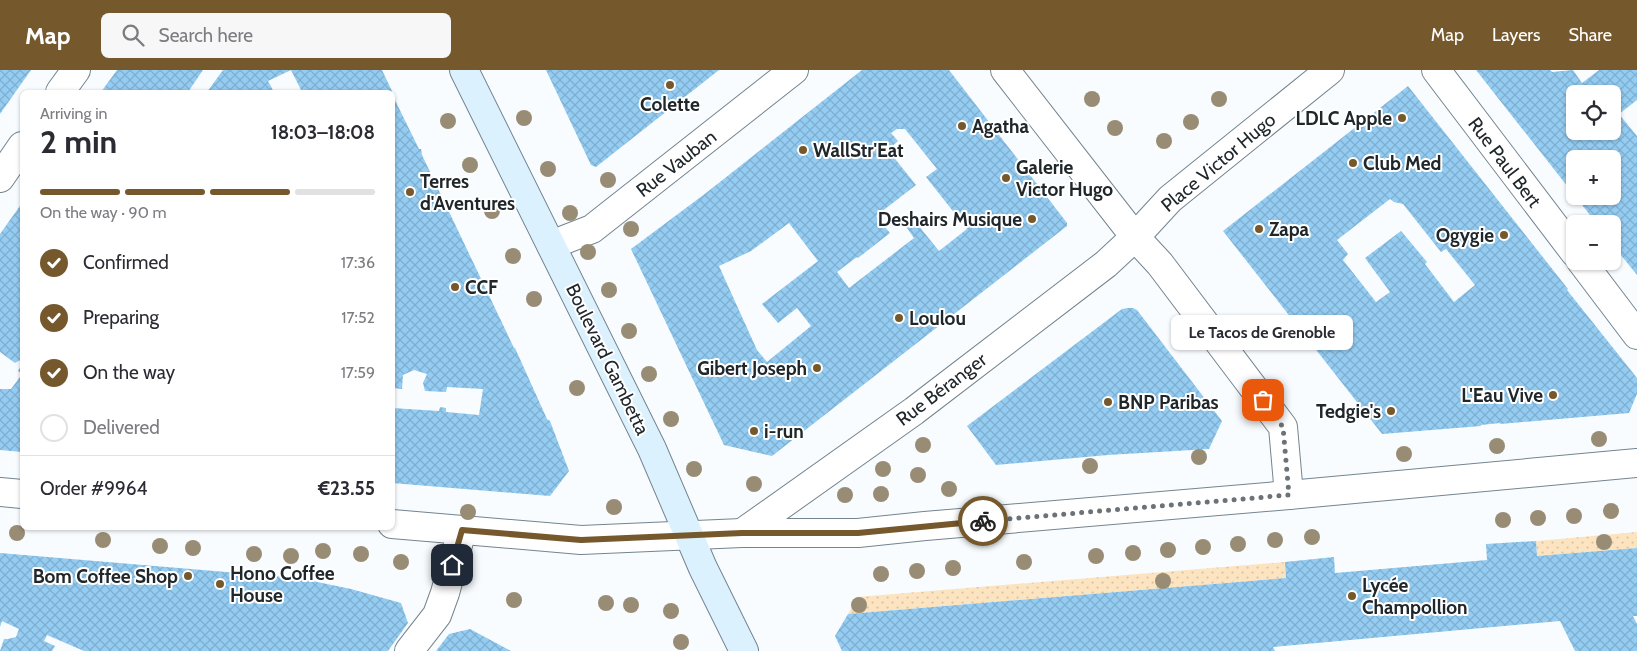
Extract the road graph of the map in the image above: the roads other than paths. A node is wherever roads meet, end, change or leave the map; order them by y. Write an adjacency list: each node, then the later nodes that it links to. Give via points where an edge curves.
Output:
1 (76, 70): 7 (street)
2 (464, 70): 12 (street, Boulevard Gambetta)
3 (794, 70): 12 (street, Rue Vauban, via 592,229)
4 (1005, 70): 10 (street)
5 (1330, 70): 10 (street, Place Victor Hugo, via 1170,199)
6 (1436, 70): 11 (street, Rue Paul Bert)
7 (61, 90)
8 (20, 149): 9 (street)
9 (0, 178)
10 (1135, 237): 18 (street, via 1160,264 1283,427); 21 (street, Rue Béranger, via 1106,264 914,411)
11 (1566, 241)
12 (551, 245): 22 (street, Boulevard Gambetta, via 652,449)
13 (1588, 270): 14 (street)
14 (1637, 335)
15 (1637, 463): 18 (street)
16 (0, 492): 17 (street)
17 (20, 494)
18 (1289, 495): 21 (street, via 858,533)
19 (395, 524): 20 (street)
20 (462, 530): 22 (street, via 581,540); 23 (street, via 437,615)
21 (742, 533): 22 (street)
22 (690, 536): 24 (street, Boulevard Gambetta)
23 (410, 651)
24 (744, 651)

